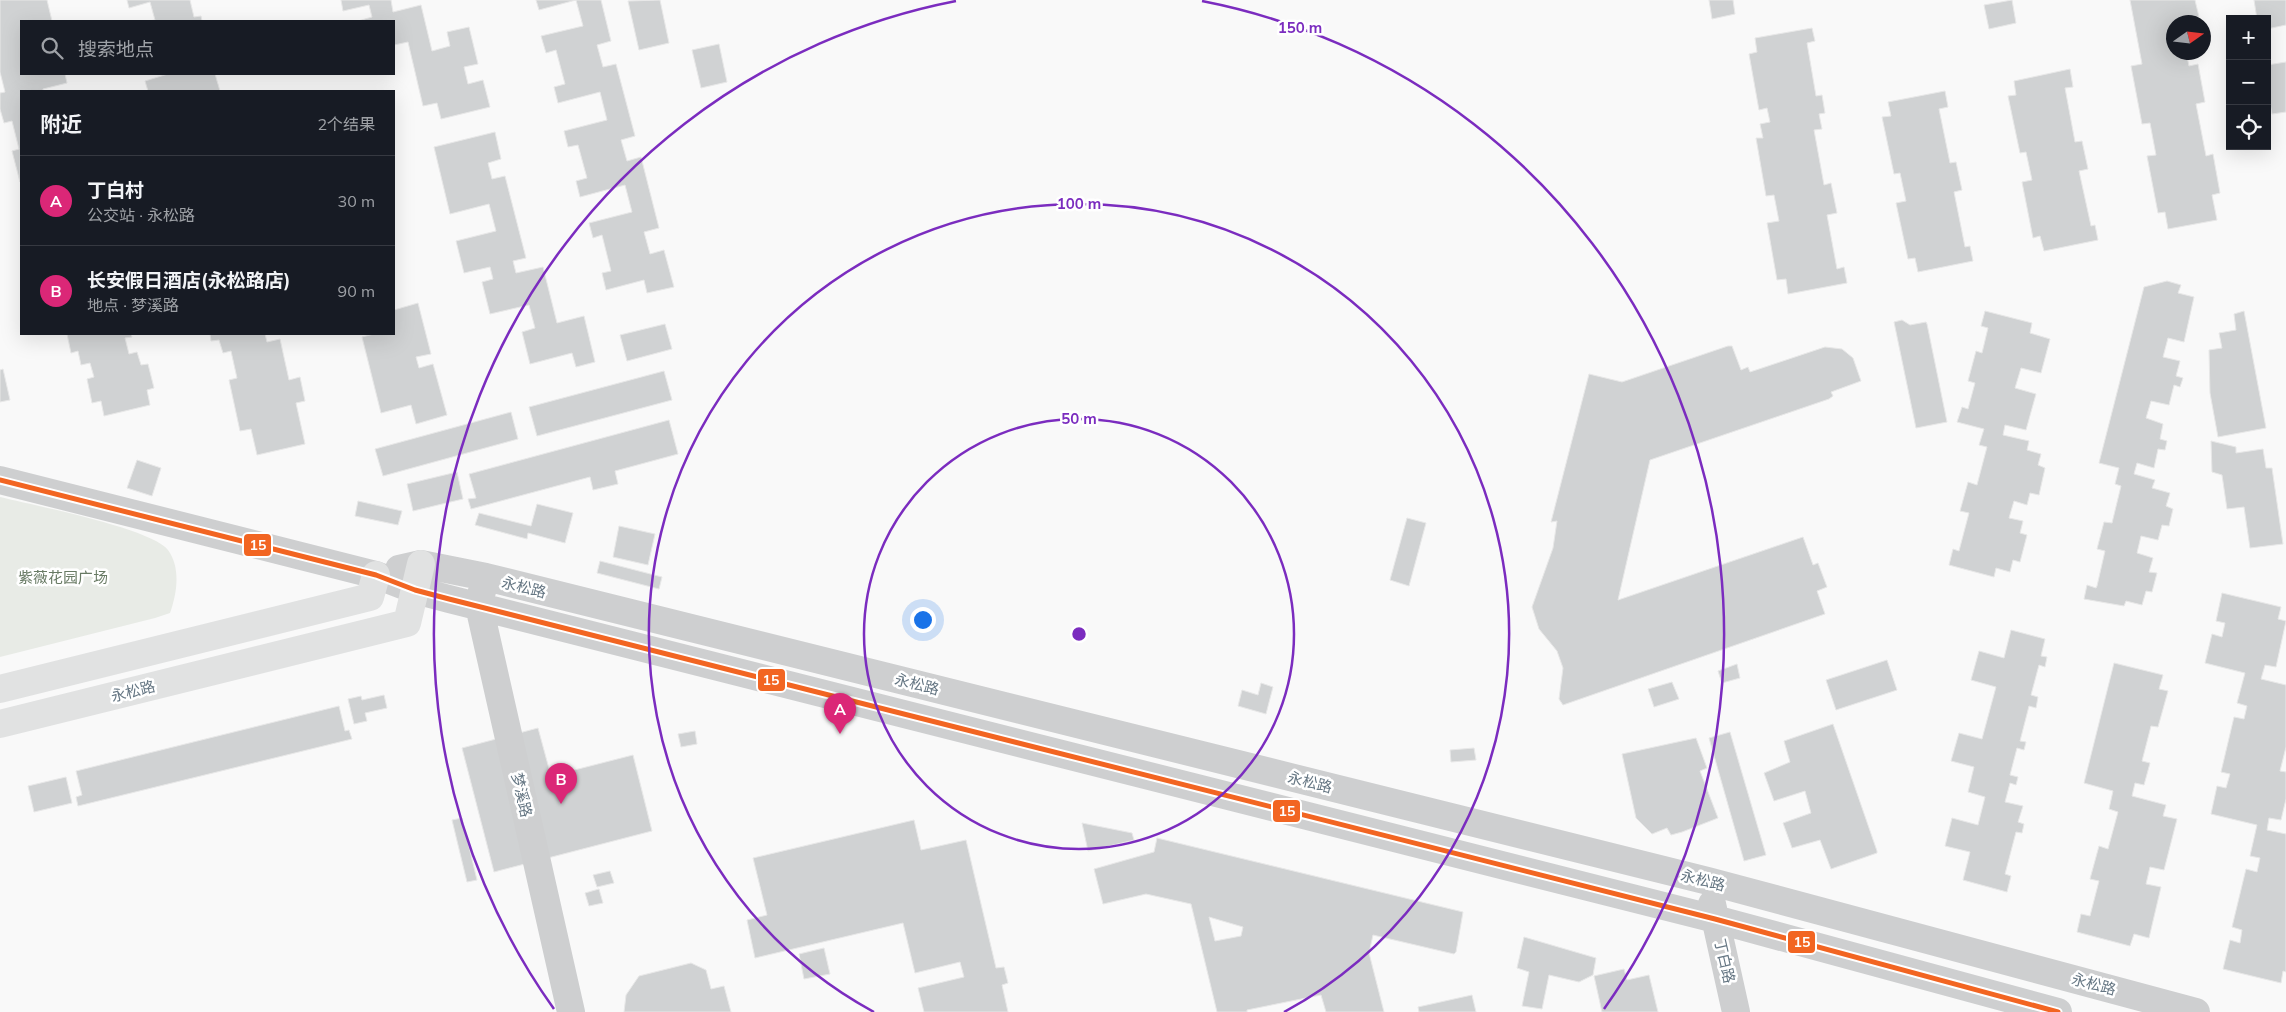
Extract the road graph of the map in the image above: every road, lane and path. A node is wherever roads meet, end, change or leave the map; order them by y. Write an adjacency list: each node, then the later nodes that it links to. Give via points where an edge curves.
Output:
1 (0, 480): 3 (street)
2 (421, 564): 3 (street, 永松路); 4 (street, 永松路); 5 (main road, 永松路)
3 (376, 575): 5 (street, 永松路); 7 (main road, via 370,597)
4 (486, 577): 6 (street, 梦溪路); 9 (street, 永松路)
5 (415, 590): 6 (street, 永松路); 8 (main road, 永松路, via 407,623)
6 (479, 606): 10 (street, 永松路); 11 (street, 梦溪路)
7 (0, 689)
8 (0, 724)
9 (1708, 880): 10 (street, 丁白路); 14 (street, 永松路)
10 (1715, 919): 12 (street, 丁白路); 13 (street, 永松路)
11 (571, 1012)
12 (1736, 1012)
13 (2058, 1012)
14 (2196, 1012)

